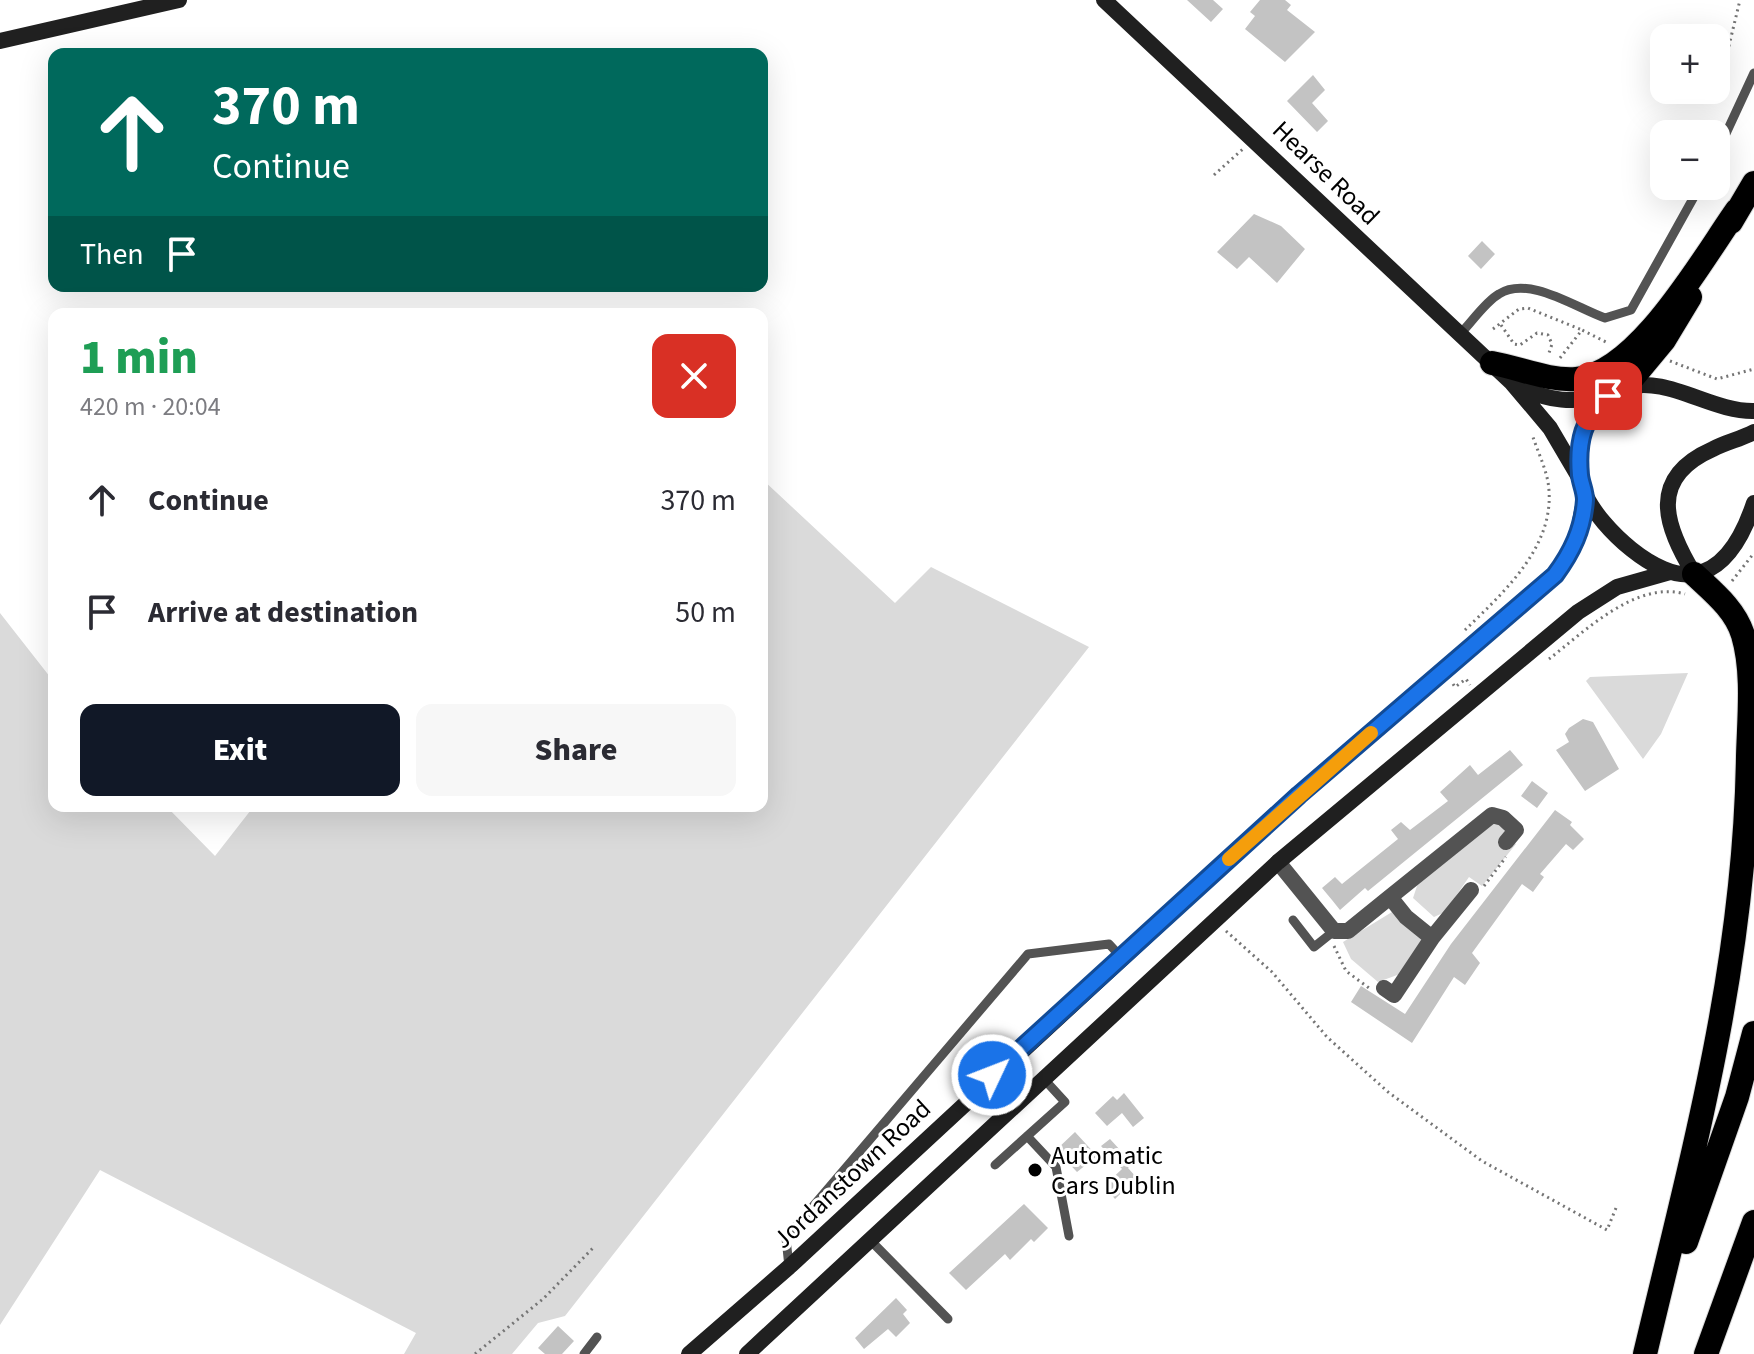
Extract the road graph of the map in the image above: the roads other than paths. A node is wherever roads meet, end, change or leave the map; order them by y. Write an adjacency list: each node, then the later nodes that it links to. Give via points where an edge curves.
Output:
1 (179, 0): 3 (main road)
2 (1104, 0): 9 (main road, Hearse Road)
3 (0, 41)
4 (1754, 73): 5 (lane)
5 (1730, 125)
6 (1754, 183): 8 (highway)
7 (1692, 200): 9 (lane, via 1631,310 1605,318 1519,288 1499,293)
8 (1737, 210): 10 (highway, via 1654,324 1608,368 1592,376 1559,379); 12 (highway, via 1681,315)
9 (1460, 334): 10 (main road, Hearse Road)
10 (1492, 363): 11 (main road, Hearse Road)
11 (1512, 383): 12 (main road, Hearse Road, via 1550,400 1575,403); 15 (main road, Hearse Road, via 1550,428)
12 (1617, 392): 13 (main road, Hearse Road, via 1660,388); 15 (main road, Jordanstown Road, via 1592,411 1581,435)
13 (1754, 411)
14 (1754, 432): 17 (main road, via 1693,460 1672,484 1668,525)
15 (1583, 488): 17 (main road, Hearse Road, via 1601,520 1625,545); 25 (main road, Jordanstown Road, via 1576,542 1555,575)
16 (1754, 503): 17 (main road, via 1728,554)
17 (1685, 580): 19 (main road, via 1617,587 1578,612); 41 (highway, via 1715,593 1743,634 1749,670 1747,821 1718,1052)
18 (1506, 842): 21 (street, via 1516,830 1492,815)
19 (1278, 862): 23 (street); 28 (main road)
20 (1471, 890): 24 (street)
21 (1390, 897): 23 (street, via 1348,931); 24 (street)
22 (1293, 920): 23 (lane, via 1314,947)
23 (1334, 931)
24 (1432, 938): 26 (street, via 1394,995)
25 (1121, 957): 35 (main road, Jordanstown Road); 35 (lane, via 1109,944 1028,954 786,1238)
26 (1384, 988)
27 (1754, 1033): 41 (highway, via 1737,1097)
28 (1043, 1078): 29 (lane, via 1065,1102); 33 (main road)
29 (1027, 1136): 30 (lane); 32 (lane, via 1056,1167)
30 (995, 1165)
31 (1754, 1222): 42 (highway)
32 (1069, 1236)
33 (870, 1240): 36 (lane); 40 (main road)
34 (1754, 1262): 43 (highway)
35 (789, 1267): 39 (main road, Jordanstown Road)
36 (948, 1319)
37 (597, 1337): 38 (lane)
38 (584, 1354)
39 (689, 1354)
40 (747, 1354)
41 (1645, 1354)
42 (1706, 1354)
43 (1719, 1354)

